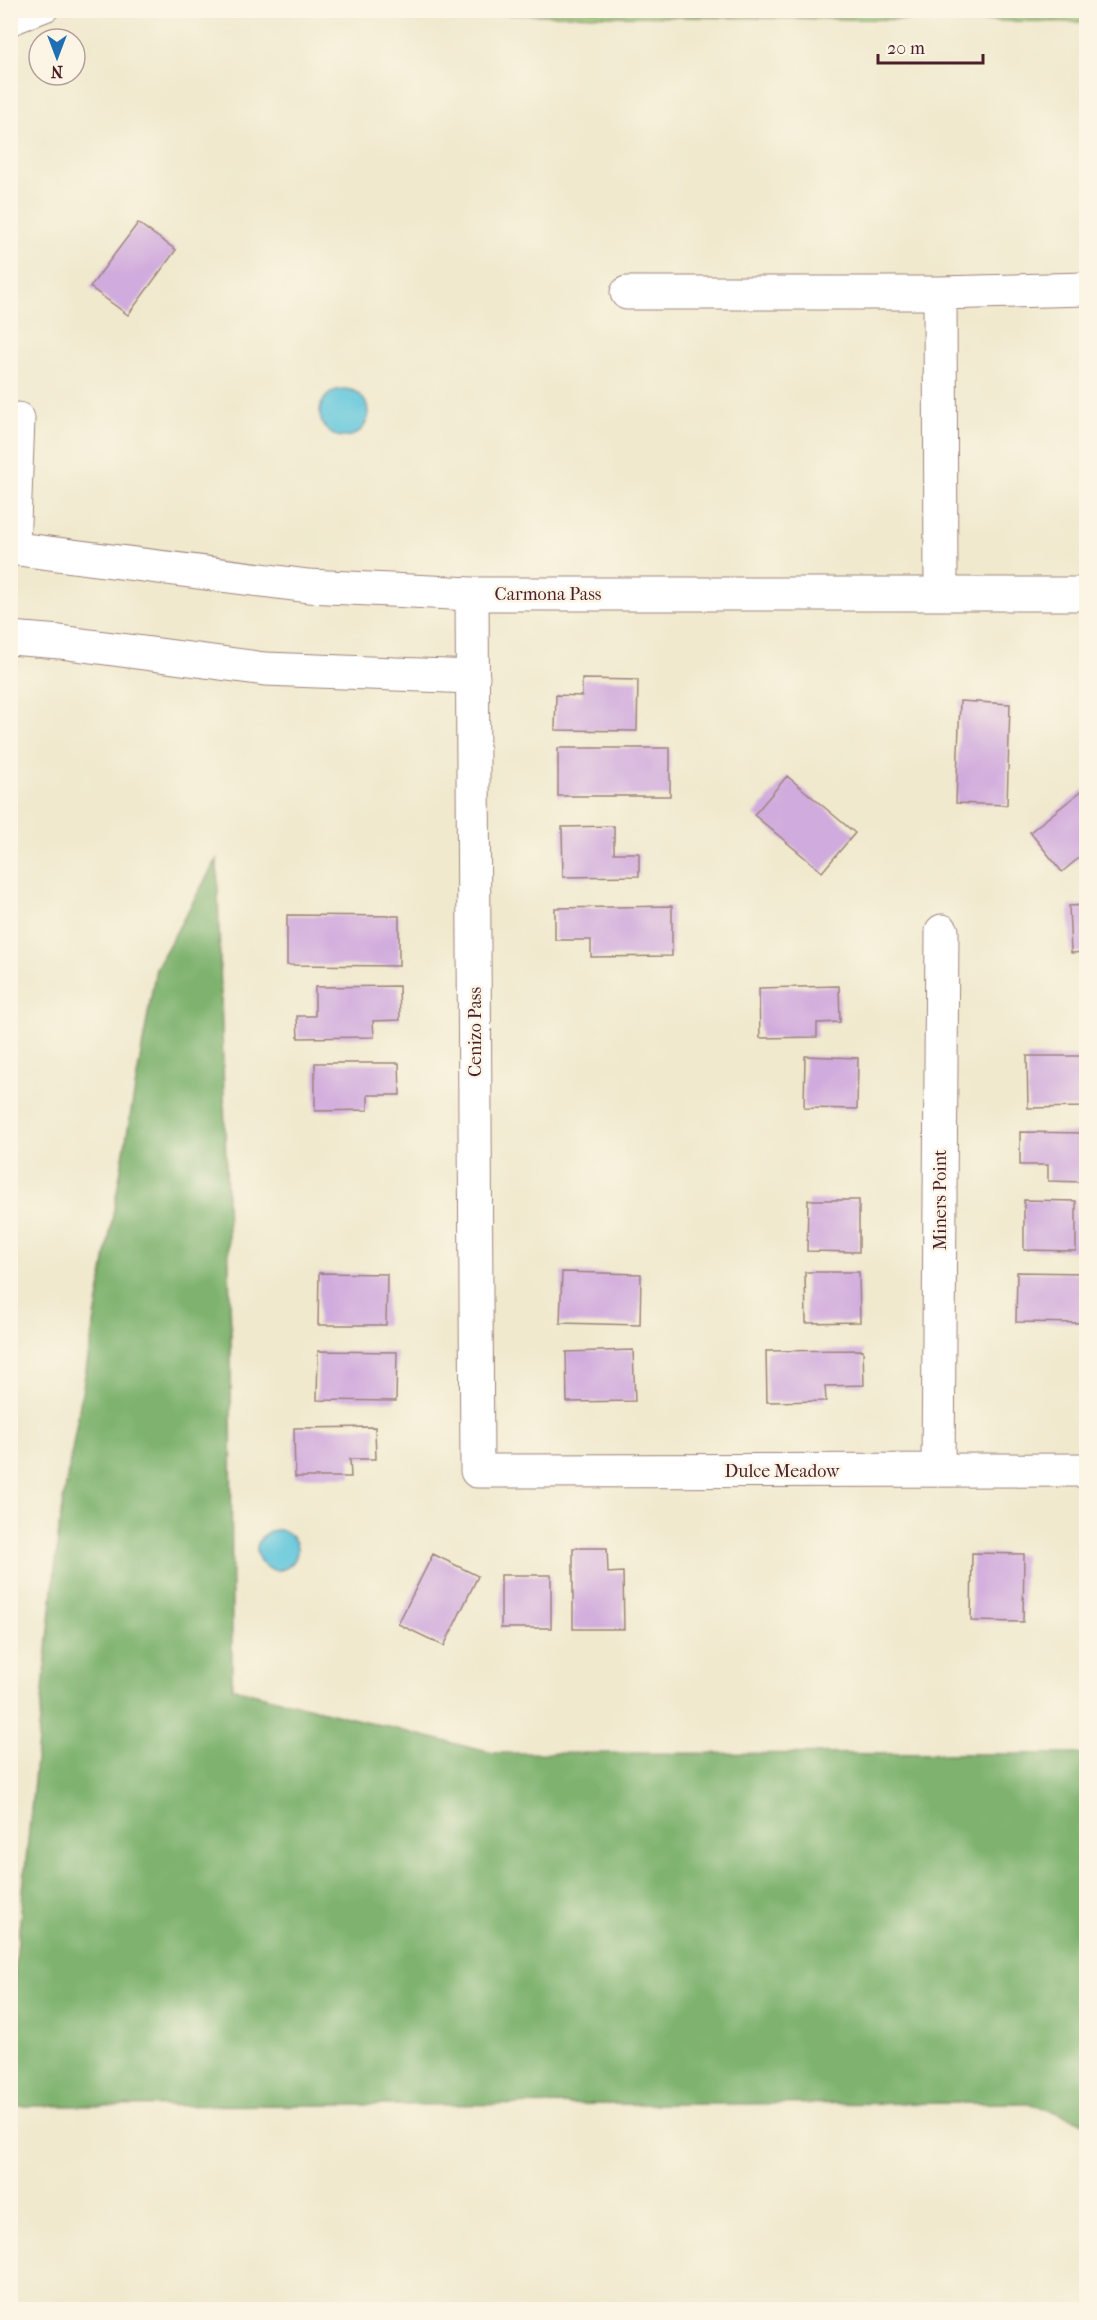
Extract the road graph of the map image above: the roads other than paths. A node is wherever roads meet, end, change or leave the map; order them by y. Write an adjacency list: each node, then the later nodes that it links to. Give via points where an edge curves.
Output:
1 (48, 10): 2 (lane)
2 (10, 26)
3 (1086, 289): 5 (street)
4 (627, 292): 5 (street)
5 (940, 293): 9 (street)
6 (10, 420): 7 (street, Carmona Pass, via 18,418)
7 (12, 549): 8 (street, Carmona Pass, via 308,586)
8 (472, 594): 9 (street, Carmona Pass); 12 (street, Cenizo Pass)
9 (941, 594): 10 (street, Carmona Pass)
10 (1086, 594)
11 (10, 638): 12 (street, via 265,669)
12 (473, 677): 16 (street, Cenizo Pass)
13 (942, 930): 14 (street, Miners Point)
14 (938, 1470): 15 (street, Dulce Meadow); 16 (street, Dulce Meadow)
15 (1086, 1470)
16 (477, 1471)

